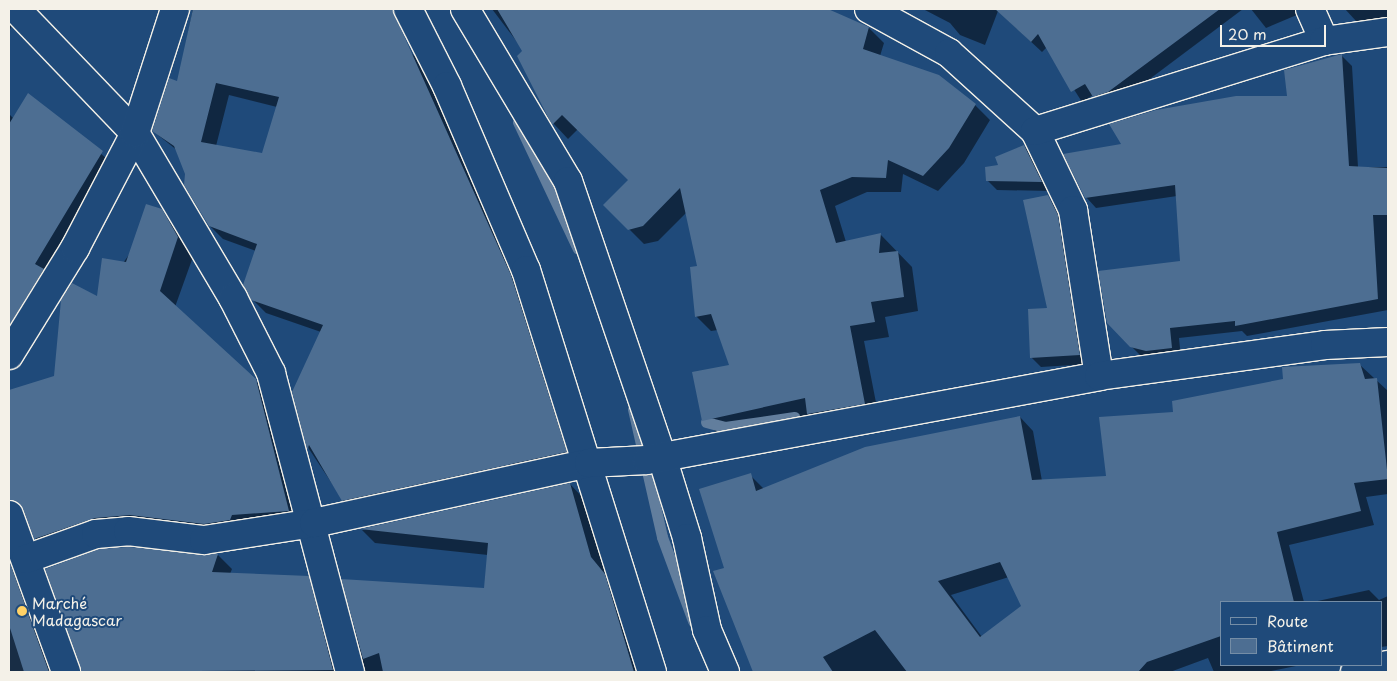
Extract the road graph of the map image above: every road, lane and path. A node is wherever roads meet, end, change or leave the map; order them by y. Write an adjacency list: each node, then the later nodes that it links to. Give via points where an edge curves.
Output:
1 (16, 9): 10 (street)
2 (175, 9): 10 (street)
3 (408, 9): 15 (street, via 447,86 526,270)
4 (465, 9): 14 (street, via 568,181)
5 (869, 9): 9 (street, via 949,53)
6 (1310, 9): 8 (street)
7 (1388, 32): 8 (street)
8 (1324, 41): 9 (street)
9 (1035, 131): 13 (street, via 1073,210)
10 (135, 133): 12 (street, via 74,248); 17 (street, via 233,298 271,373)
11 (1388, 342): 13 (street, via 1325,345)
12 (9, 355)
13 (1099, 376): 14 (street)
14 (646, 460): 15 (street); 23 (street, via 687,538 707,630)
15 (589, 463): 17 (street); 22 (street)
16 (9, 515): 18 (street)
17 (314, 523): 18 (street, via 204,540 128,531 96,534); 21 (street)
18 (26, 559): 20 (street)
19 (1388, 666): 24 (street)
20 (66, 672)
21 (350, 672)
22 (652, 672)
23 (725, 672)
24 (1355, 672)

